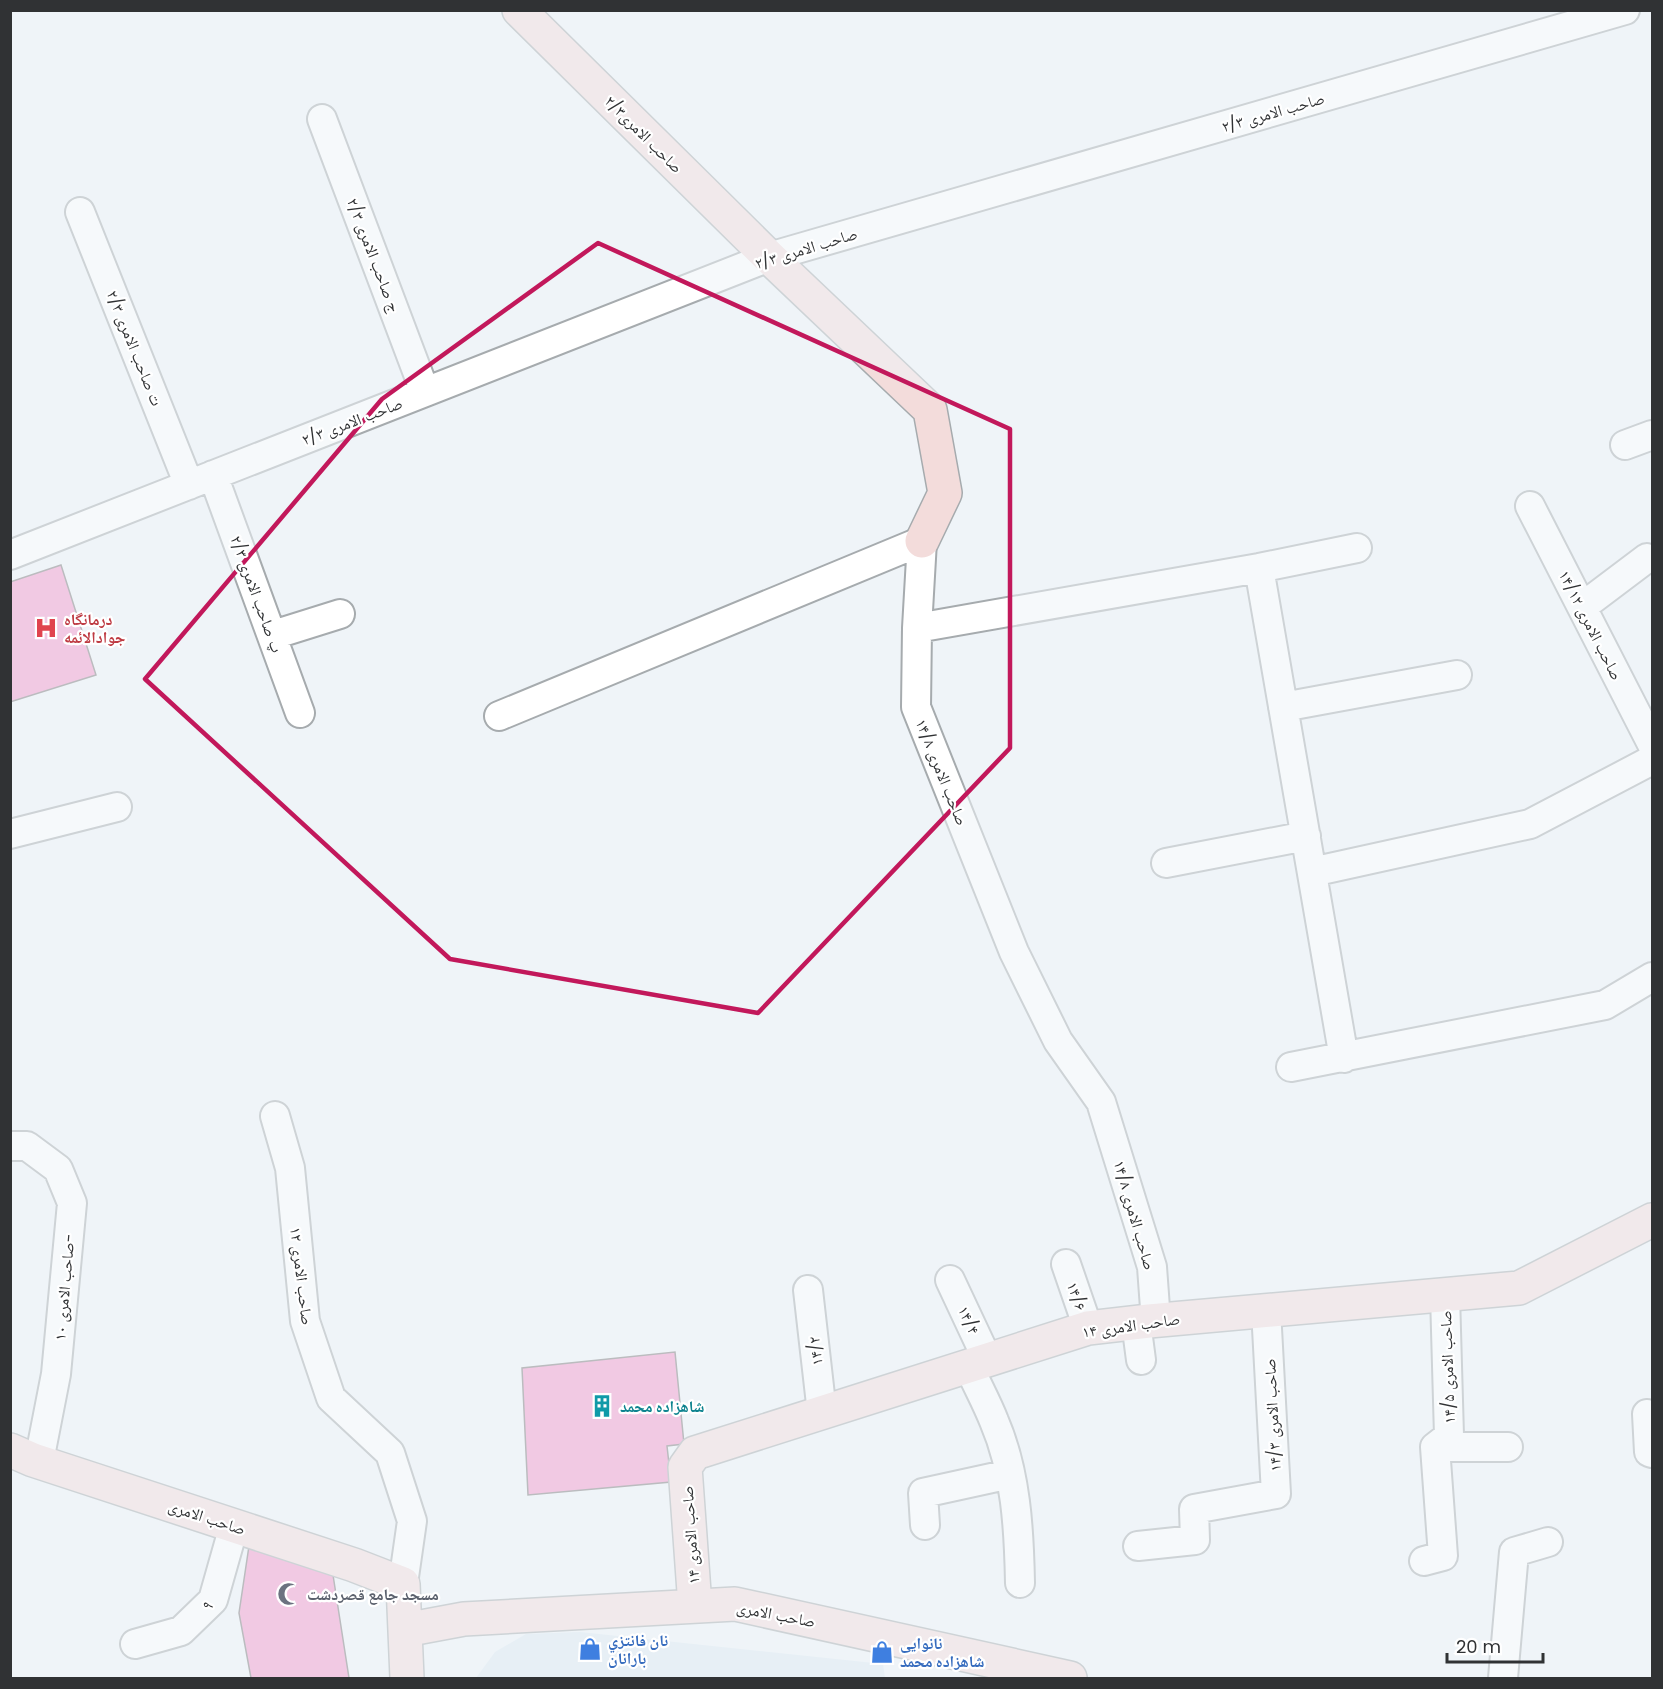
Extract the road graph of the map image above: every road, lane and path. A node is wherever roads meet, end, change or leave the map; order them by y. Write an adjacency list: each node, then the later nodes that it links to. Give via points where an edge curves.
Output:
1 (519, 10): 5 (street, صاحب الامری۲/۳)
2 (1625, 10): 5 (street, ۲/۳ صاحب الامری)
3 (322, 119): 6 (street, ۲/۳ ج صاحب الامری)
4 (80, 212): 9 (street, ۲/۳ ت صاحب الامری)
5 (769, 257): 6 (street, ۲/۳ صاحب الامری); 11 (street, صاحب الامری ۱۴/۸, via 930,410 945,493)
6 (426, 392): 9 (street, ۲/۳ صاحب الامری)
7 (1653, 435): 8 (street)
8 (1625, 445)
9 (201, 480): 13 (street, ۲/۳ صاحب الامری); 19 (street, ۲/۳ پ صاحب الامری)
10 (1530, 507): 16 (street, ۱۴/۱۲ صاحب الامری)
11 (922, 541): 18 (street, صاحب الامری ۱۴/۸); 23 (street)
12 (1357, 548): 15 (street)
13 (10, 555)
14 (1647, 558): 16 (street)
15 (1259, 568): 18 (street); 21 (street)
16 (1582, 607): 24 (street, ۱۴/۱۲ صاحب الامری)
17 (340, 614): 19 (street)
18 (917, 628): 42 (street, صاحب الامری ۱۴/۸, via 916,707 1014,952 1058,1041 1101,1102 1152,1267 1155,1308)
19 (273, 635): 22 (street, ۲/۳ پ صاحب الامری)
20 (1457, 675): 21 (street)
21 (1283, 707): 28 (street)
22 (300, 713)
23 (499, 716)
24 (1653, 744)
25 (1653, 760): 30 (street, via 1530,824)
26 (117, 807): 27 (street)
27 (10, 834)
28 (1306, 836): 29 (street); 30 (street)
29 (1166, 863)
30 (1312, 872): 32 (street)
31 (1653, 977): 32 (street, via 1605,1005)
32 (1344, 1058): 33 (street)
33 (1291, 1067)
34 (275, 1116): 59 (street, ۱۲ صاحب الامری, via 290,1168 305,1321 332,1398 390,1453 412,1521)
35 (10, 1146): 51 (street, ۱۰ صاحب الامری-, via 27,1146 58,1169 72,1203 56,1374)
36 (1653, 1220): 40 (street, ۱۴ صاحب الامری, via 1519,1288)
37 (1066, 1263): 43 (street, ۱۴/۶)
38 (951, 1280): 45 (street, ۱۴/۴)
39 (808, 1290): 46 (street, ۱۴/۲)
40 (1445, 1295): 41 (street, ۱۴ صاحب الامری); 48 (street, ۱۴/۵ صاحب الامری, via 1449,1436)
41 (1266, 1310): 42 (street, ۱۴ صاحب الامری); 56 (street, ۱۴/۳ صاحب الامری, via 1276,1494 1194,1509 1195,1540)
42 (1143, 1322): 43 (street, ۱۴ صاحب الامری); 44 (street, صاحب الامری ۱۴/۸)
43 (1088, 1328): 45 (street, ۱۴ صاحب الامری)
44 (1141, 1360)
45 (978, 1364): 46 (street, ۱۴ صاحب الامری); 52 (street, ۱۴/۴)
46 (822, 1413): 60 (street, ۱۴ صاحب الامری, via 694,1453 685,1467)
47 (1647, 1414): 50 (street, via 1649,1452)
48 (1435, 1447): 49 (street); 57 (street, ۱۴/۵ صاحب الامری, via 1443,1556)
49 (1508, 1447)
50 (1653, 1453)
51 (25, 1456): 54 (street, صاحب الامری)
52 (1011, 1474): 53 (street, via 923,1493); 58 (street, ۱۴/۴, via 1019,1529)
53 (925, 1524)
54 (234, 1526): 59 (street, صاحب الامری); 62 (street, ۹, via 213,1600 181,1631)
55 (1548, 1542): 65 (street, via 1514,1552)
56 (1138, 1546)
57 (1424, 1561)
58 (1020, 1583)
59 (403, 1584): 61 (street)
60 (695, 1606): 61 (street, صاحب الامری, via 464,1619); 64 (street, صاحب الامری, via 735,1604)
61 (405, 1630): 63 (street)
62 (135, 1644)
63 (407, 1678)
64 (1070, 1678)
65 (1503, 1678)

